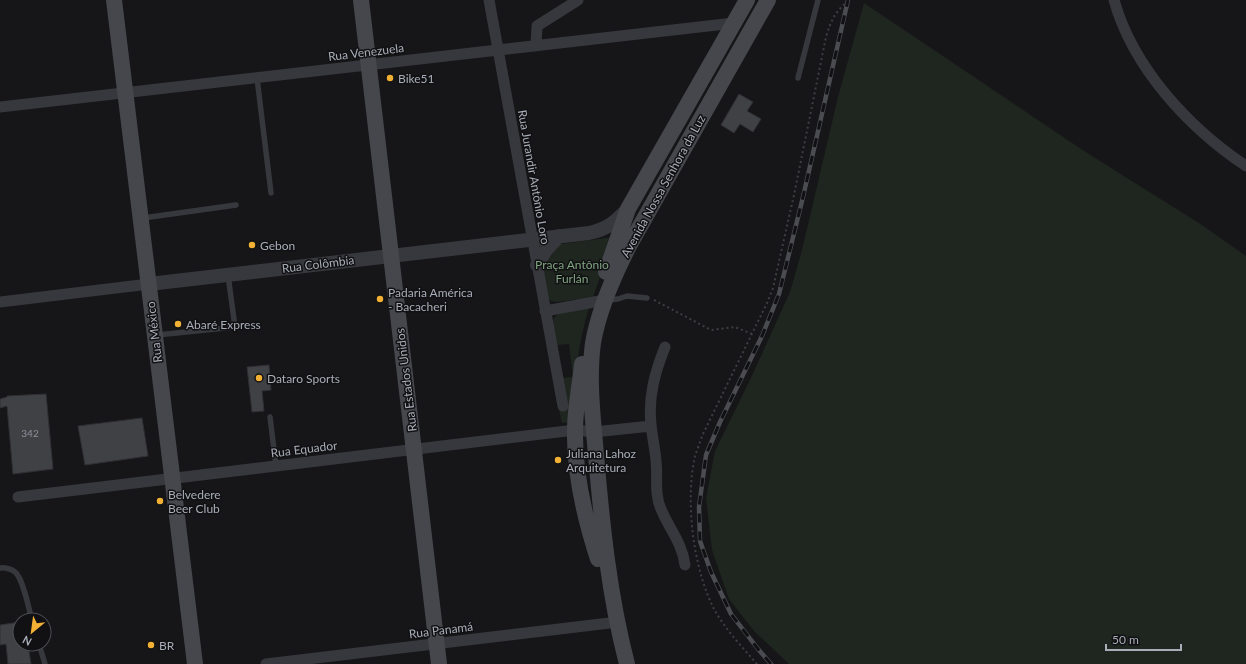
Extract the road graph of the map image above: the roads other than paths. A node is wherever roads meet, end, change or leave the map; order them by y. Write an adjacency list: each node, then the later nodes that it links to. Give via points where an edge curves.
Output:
1 (114, 0): 15 (main road, Rua México)
2 (361, 0): 12 (main road, Rua Estados Unidos)
3 (489, 0): 11 (street, Rua Jurandir Antônio Loro)
4 (578, 0): 10 (street, via 536,26)
5 (747, 0): 9 (main road, Avenida Nossa Senhora da Luz)
6 (768, 0): 29 (main road, Avenida Nossa Senhora da Luz)
7 (818, 0): 14 (lane)
8 (1114, 0): 17 (street, via 1138,53 1175,105 1206,136)
9 (734, 23): 10 (street, Rua Venezuela); 20 (main road, Avenida Nossa Senhora da Luz)
10 (536, 46): 11 (street, Rua Venezuela)
11 (498, 50): 12 (street, Rua Venezuela); 23 (street, Rua Jurandir Antônio Loro)
12 (368, 65): 13 (street, Rua Venezuela); 24 (main road, Rua Estados Unidos)
13 (257, 78): 15 (street, Rua Venezuela); 18 (lane)
14 (798, 78)
15 (125, 93): 16 (street, Rua Venezuela); 21 (main road, Rua México)
16 (0, 107)
17 (1246, 166)
18 (271, 193)
19 (236, 205): 21 (lane)
20 (628, 209): 22 (street, Rua Colômbia, via 607,228 589,233); 29 (main road, Avenida Nossa Senhora da Luz)
21 (140, 218): 27 (main road, Rua México)
22 (558, 236): 23 (street, Rua Colômbia); 25 (street)
23 (533, 240): 24 (street, Rua Colômbia); 25 (street, Rua Jurandir Antônio Loro)
24 (391, 256): 26 (street, Rua Colômbia); 39 (main road, Rua Estados Unidos)
25 (537, 265): 31 (street, Rua Jurandir Antônio Loro)
26 (228, 275): 27 (street, Rua Colômbia); 32 (lane, via 235,327)
27 (149, 284): 30 (street, Rua Colômbia); 32 (main road, Rua México)
28 (647, 298): 29 (lane, via 627,296)
29 (600, 301): 31 (street); 37 (main road, Avenida Nossa Senhora da Luz, via 590,318 584,344); 38 (main road, Avenida Nossa Senhora da Luz, via 592,355)
30 (0, 302)
31 (545, 311): 34 (street, Rua Jurandir Antônio Loro)
32 (155, 336): 41 (main road, Rua México)
33 (665, 347): 36 (street, via 650,398)
34 (563, 406)
35 (270, 417): 40 (lane)
36 (651, 426): 38 (street, Rua Equador); 43 (street, via 658,500 682,550)
37 (575, 430): 38 (street, Rua Equador); 39 (street, Rua Equador); 46 (main road, Avenida Nossa Senhora da Luz, via 579,479 585,509)
38 (594, 432): 46 (main road, Avenida Nossa Senhora da Luz, via 603,534)
39 (414, 450): 40 (street, Rua Equador); 47 (main road, Rua Estados Unidos)
40 (276, 466): 41 (street, Rua Equador)
41 (172, 478): 42 (street, Rua Equador); 50 (main road, Rua México)
42 (18, 497)
43 (685, 565)
44 (0, 568): 45 (lane, via 15,572 21,582)
45 (30, 612)
46 (618, 622): 47 (street, Rua Panamá); 53 (main road, Avenida Nossa Senhora da Luz)
47 (437, 644): 51 (street, Rua Panamá); 52 (main road, Rua Estados Unidos)
48 (41, 652): 49 (lane)
49 (45, 664)
50 (195, 664)
51 (266, 664)
52 (439, 664)
53 (627, 664)

